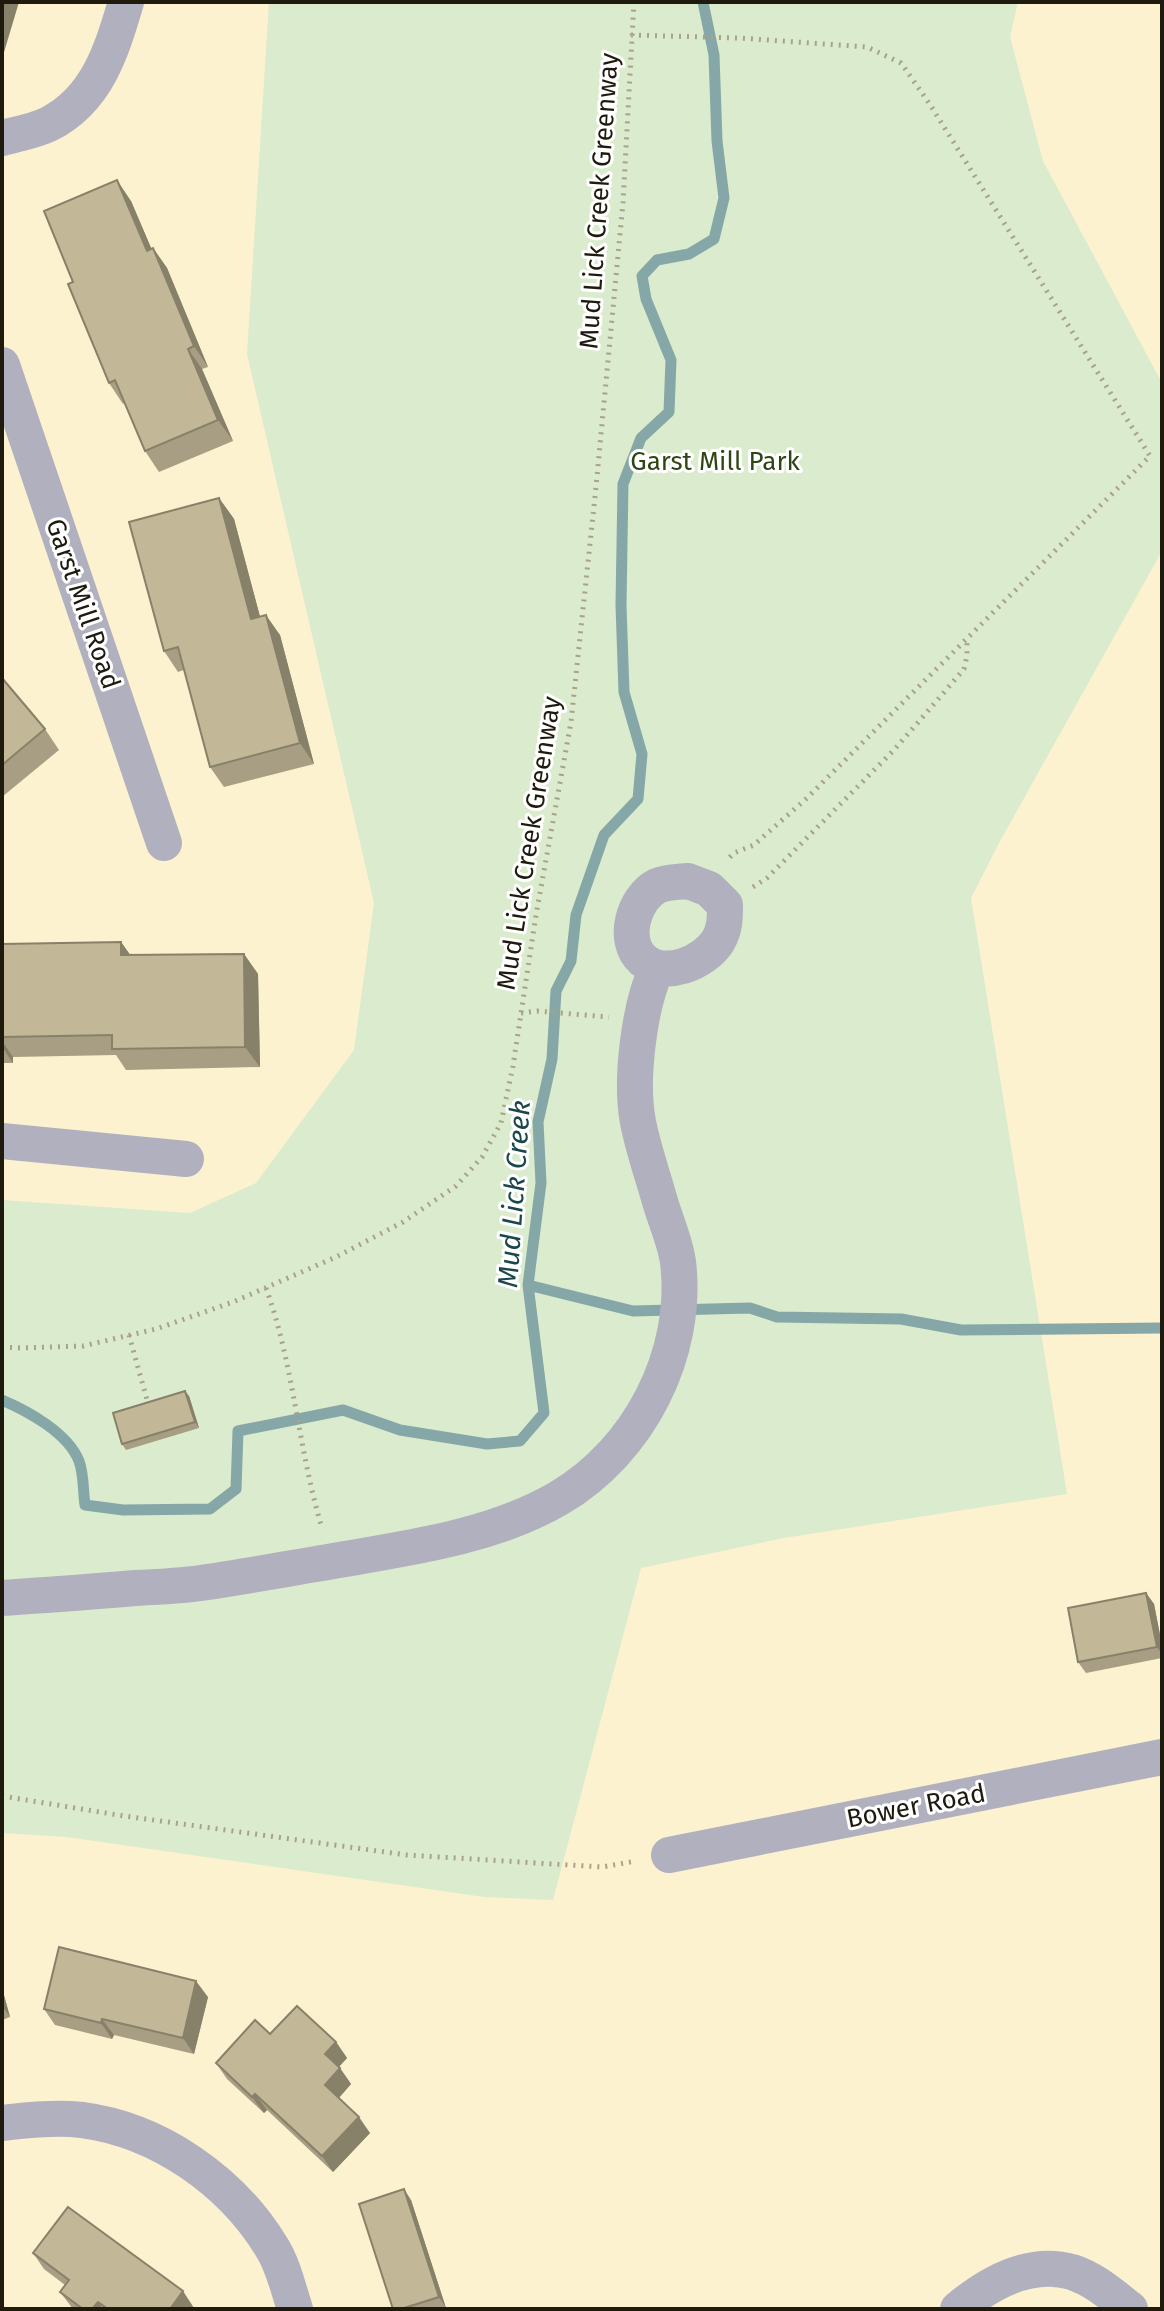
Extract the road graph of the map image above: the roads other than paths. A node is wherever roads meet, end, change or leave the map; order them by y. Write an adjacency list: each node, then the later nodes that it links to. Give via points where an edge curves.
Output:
1 (126, 2): 2 (street, via 109,59 95,83 49,124)
2 (2, 138)
3 (2, 365): 4 (street, Garst Mill Road)
4 (164, 843)
5 (657, 968): 5 (street, via 679,968 700,960 718,942 725,924 717,897 688,881 659,885 640,899 632,920 634,948); 8 (street, via 642,1011 635,1084 638,1121 676,1250 680,1282 670,1356 659,1386 624,1441 594,1472 559,1498 445,1542 199,1584)
6 (2, 1141): 7 (street)
7 (186, 1159)
8 (2, 1598)
9 (1162, 1757): 10 (street, Bower Road)
10 (669, 1855)
11 (2, 2123): 12 (street, via 81,2120 121,2128 167,2147 240,2205 272,2247)
12 (295, 2309)
13 (958, 2309): 14 (street, via 1014,2274 1043,2269 1072,2272)
14 (1130, 2309)

